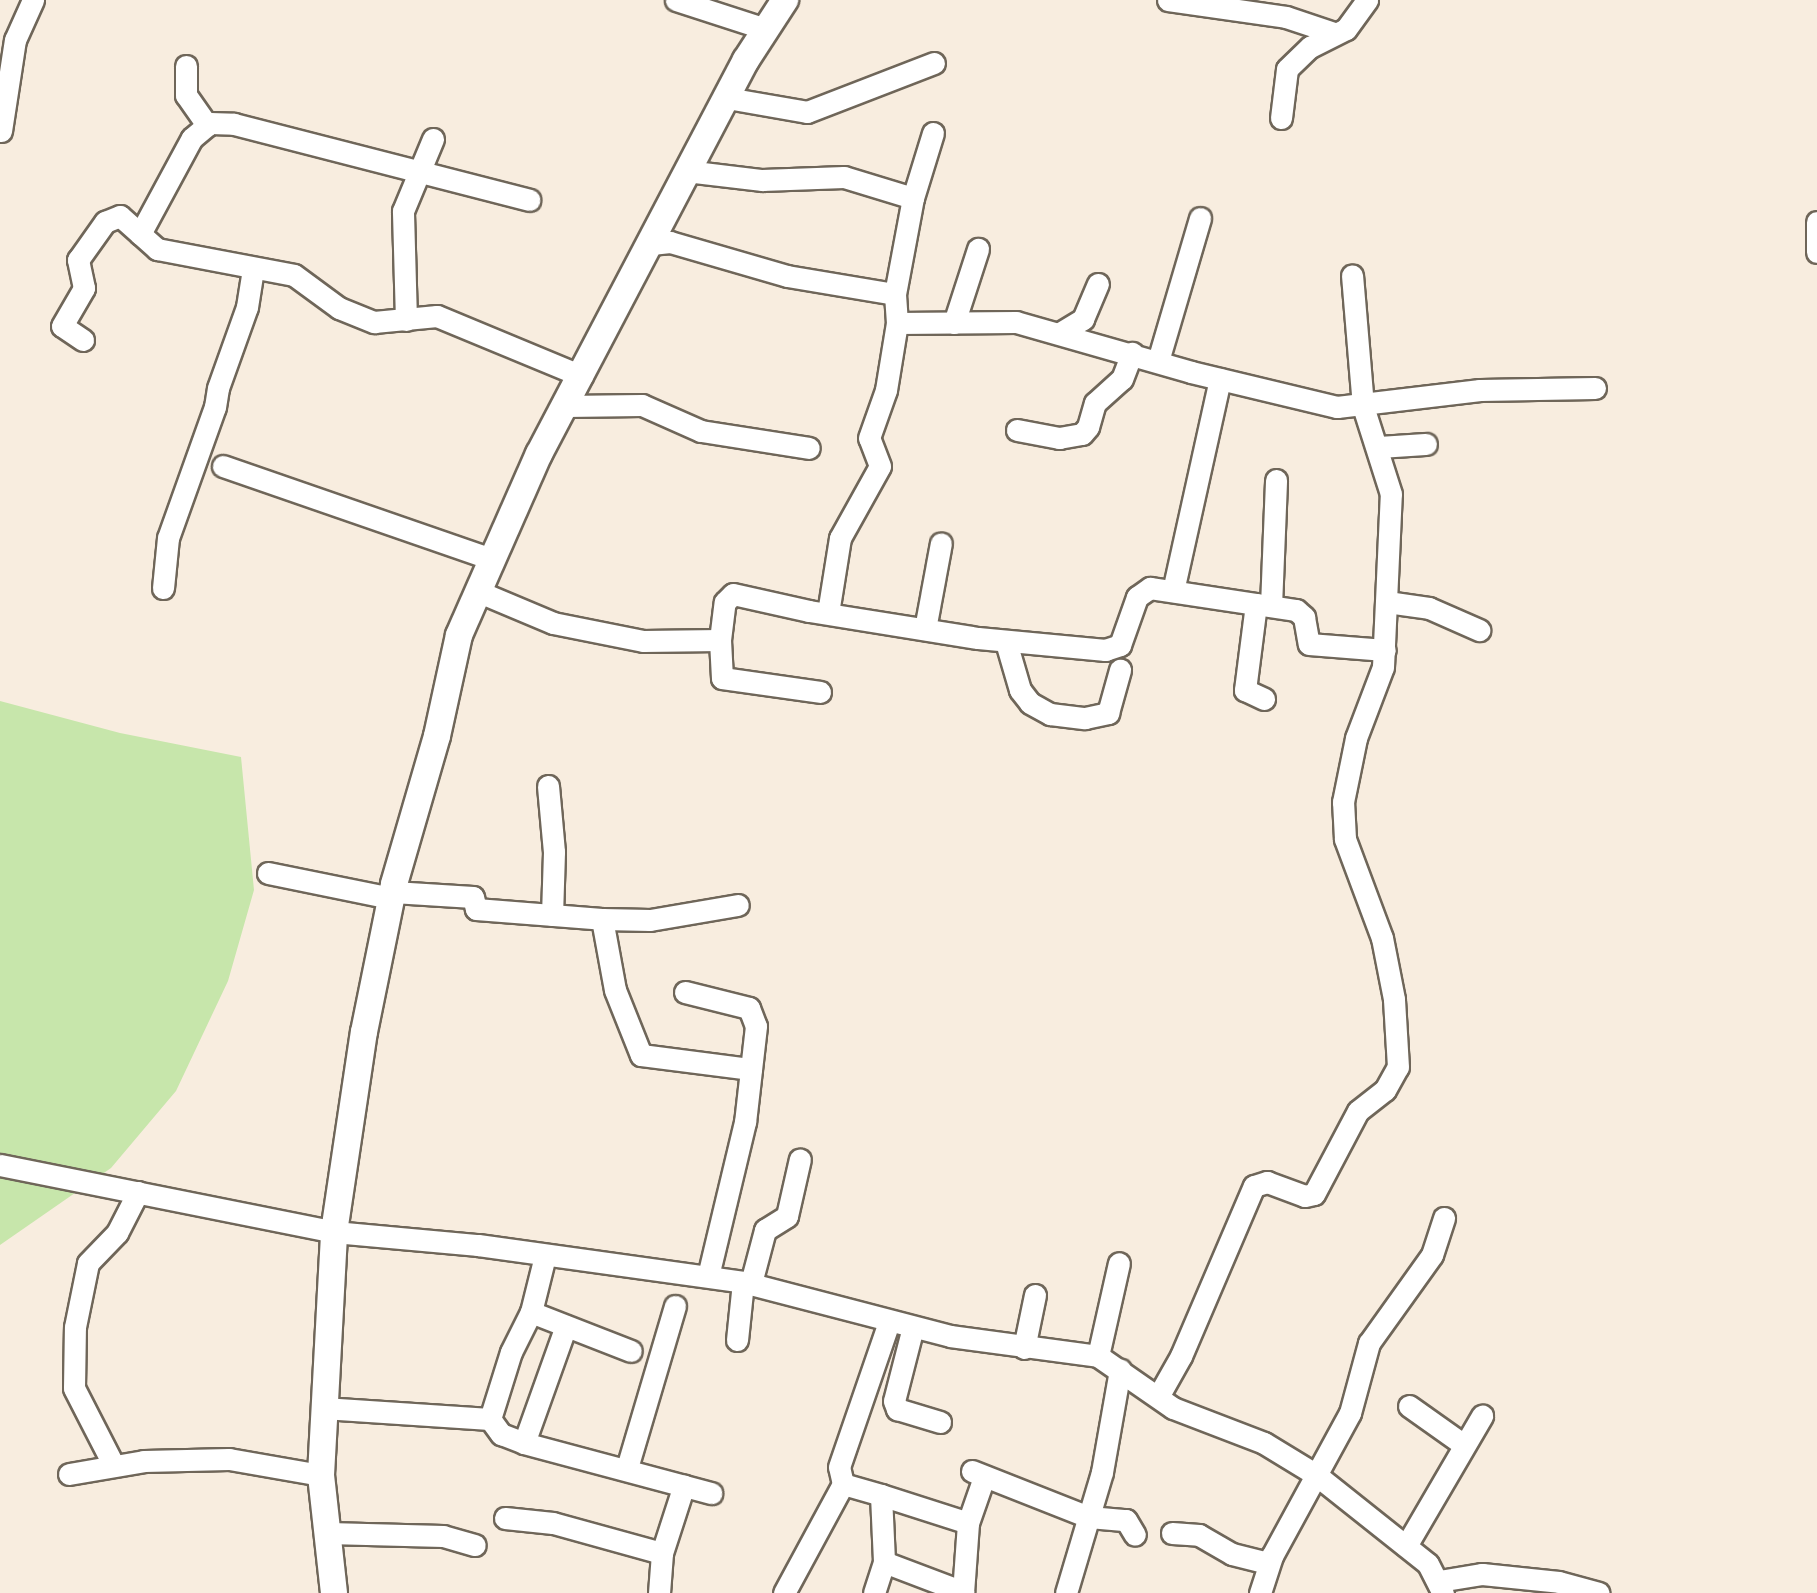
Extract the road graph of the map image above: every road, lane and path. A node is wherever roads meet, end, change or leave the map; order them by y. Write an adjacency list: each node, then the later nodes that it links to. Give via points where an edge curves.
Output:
1 (33, 0): 13 (street, via 15,40)
2 (676, 0): 6 (street)
3 (785, 0): 6 (street)
4 (1168, 0): 7 (street, via 1286,17)
5 (1367, 0): 7 (street, via 1346,29)
6 (766, 29): 10 (street)
7 (1334, 33): 11 (street, via 1287,69)
8 (934, 63): 10 (street, via 807,112)
9 (186, 66): 12 (street, via 186,95)
10 (727, 98): 16 (street)
11 (1281, 118)
12 (207, 125): 17 (street, via 234,124); 22 (street, via 192,138)
13 (1, 131)
14 (933, 133): 18 (street)
15 (433, 139): 17 (street)
16 (686, 171): 18 (street, via 749,180 844,177); 23 (street)
17 (416, 175): 19 (street); 30 (street, via 402,221)
18 (913, 198): 29 (street)
19 (529, 200)
20 (1200, 218): 36 (street)
21 (1817, 222): 25 (street)
22 (140, 234): 26 (street, via 157,249); 34 (street, via 124,218 113,217 80,254 77,268 84,288 62,326)
23 (651, 244): 29 (street, via 670,242 787,276); 37 (street)
24 (978, 249): 32 (street)
25 (1817, 252)
26 (253, 269): 30 (street, via 299,277 355,316); 50 (street, via 247,307 168,538)
27 (1352, 275): 41 (street)
28 (1098, 284): 33 (street, via 1083,319)
29 (895, 294): 31 (street)
30 (406, 320): 37 (street, via 438,316)
31 (897, 323): 32 (street); 55 (street, via 886,390 869,438 880,466 840,538)
32 (954, 323): 33 (street, via 1016,322)
33 (1060, 333): 35 (street)
34 (83, 340)
35 (1132, 353): 36 (street); 42 (street, via 1122,379 1095,403 1082,434 1059,438)
36 (1158, 361): 38 (street)
37 (582, 376): 40 (street)
38 (1220, 379): 41 (street, via 1322,405); 52 (street)
39 (1595, 388): 41 (street, via 1480,390)
40 (565, 406): 45 (street, via 642,405 701,431); 49 (street)
41 (1363, 406): 44 (street)
42 (1017, 430)
43 (1426, 444): 44 (street)
44 (1378, 447): 53 (street, via 1391,494)
45 (809, 448)
46 (223, 466): 49 (street)
47 (1276, 480): 54 (street)
48 (941, 543): 56 (street)
49 (491, 559): 51 (street)
50 (163, 588)
51 (477, 591): 58 (street, via 553,623 626,639); 66 (street, via 459,635 437,736)
52 (1173, 591): 54 (street); 59 (street, via 1144,590 1115,648)
53 (1387, 602): 57 (street, via 1413,603); 60 (street)
54 (1263, 605): 60 (street, via 1300,612 1307,641 1313,646); 63 (street, via 1245,690)
55 (828, 613): 56 (street); 58 (street, via 733,594 725,601)
56 (925, 629): 59 (street)
57 (1479, 630)
58 (720, 640): 62 (street, via 722,678)
59 (1006, 642): 61 (street, via 1020,690 1030,703 1050,715 1085,718 1108,713)
60 (1385, 650): 92 (street, via 1380,677 1356,738 1343,803 1345,839 1382,938 1395,999 1398,1067 1394,1080 1358,1111 1314,1194 1306,1196 1267,1182 1254,1186 1181,1356)
61 (1120, 670)
62 (820, 692)
63 (1264, 699)
64 (548, 786): 68 (street, via 554,852)
65 (268, 873): 66 (street)
66 (392, 895): 68 (street, via 471,897 476,909); 76 (street, via 364,1032)
67 (737, 905): 69 (street, via 650,920)
68 (552, 915): 69 (street)
69 (602, 919): 71 (street, via 615,990 640,1055)
70 (685, 992): 71 (street, via 749,1008 755,1014)
71 (751, 1069): 79 (street, via 735,1171)
72 (800, 1159): 80 (street, via 788,1216 765,1230)
73 (0, 1165): 74 (street)
74 (138, 1192): 76 (street); 100 (street, via 117,1233 88,1263 74,1336 74,1388)
75 (1444, 1218): 103 (street, via 1432,1255 1369,1343 1350,1413)
76 (334, 1232): 77 (street); 94 (street)
77 (545, 1256): 79 (street); 83 (street)
78 (1119, 1263): 90 (street)
79 (708, 1276): 80 (street)
80 (747, 1283): 84 (street); 87 (street)
81 (1035, 1295): 88 (street)
82 (675, 1306): 101 (street)
83 (531, 1312): 85 (street); 96 (street, via 510,1352)
84 (889, 1322): 86 (street); 105 (street, via 839,1467)
85 (566, 1326): 89 (street); 98 (street)
86 (913, 1327): 88 (street); 97 (street, via 894,1401 897,1409)
87 (737, 1340)
88 (1024, 1348): 90 (street)
89 (631, 1351)
90 (1098, 1356): 91 (street)
91 (1120, 1370): 92 (street); 109 (street)
92 (1159, 1395): 103 (street, via 1173,1408 1264,1443)
93 (1409, 1406): 99 (street)
94 (323, 1408): 96 (street); 104 (street)
95 (1482, 1416): 99 (street)
96 (490, 1419): 98 (street, via 501,1434)
97 (940, 1422)
98 (524, 1443): 101 (street)
99 (1464, 1445): 116 (street)
100 (113, 1464): 102 (street); 104 (street, via 229,1459)
101 (627, 1468): 106 (street)
102 (69, 1474)
103 (1315, 1474): 116 (street); 119 (street)
104 (321, 1475): 112 (street)
105 (844, 1483): 108 (street); 124 (street)
106 (684, 1485): 107 (street); 117 (street)
107 (711, 1493)
108 (881, 1495): 111 (street); 118 (street)
109 (1089, 1517): 111 (street, via 978,1474); 114 (street, via 1126,1520); 126 (street)
110 (505, 1518): 117 (street, via 553,1523)
111 (968, 1523): 121 (street)
112 (328, 1533): 115 (street, via 443,1536); 122 (street)
113 (1172, 1533): 119 (street, via 1199,1535 1232,1554)
114 (1135, 1535)
115 (475, 1545)
116 (1406, 1546): 120 (street)
117 (662, 1553): 123 (street)
118 (884, 1562): 121 (street); 125 (street)
119 (1269, 1563): 127 (street)
120 (1441, 1587): 128 (street, via 1482,1574 1559,1582)
121 (963, 1592)
122 (334, 1593)
123 (659, 1593)
124 (784, 1593)
125 (874, 1593)
126 (1066, 1593)
127 (1261, 1593)
128 (1599, 1593)

